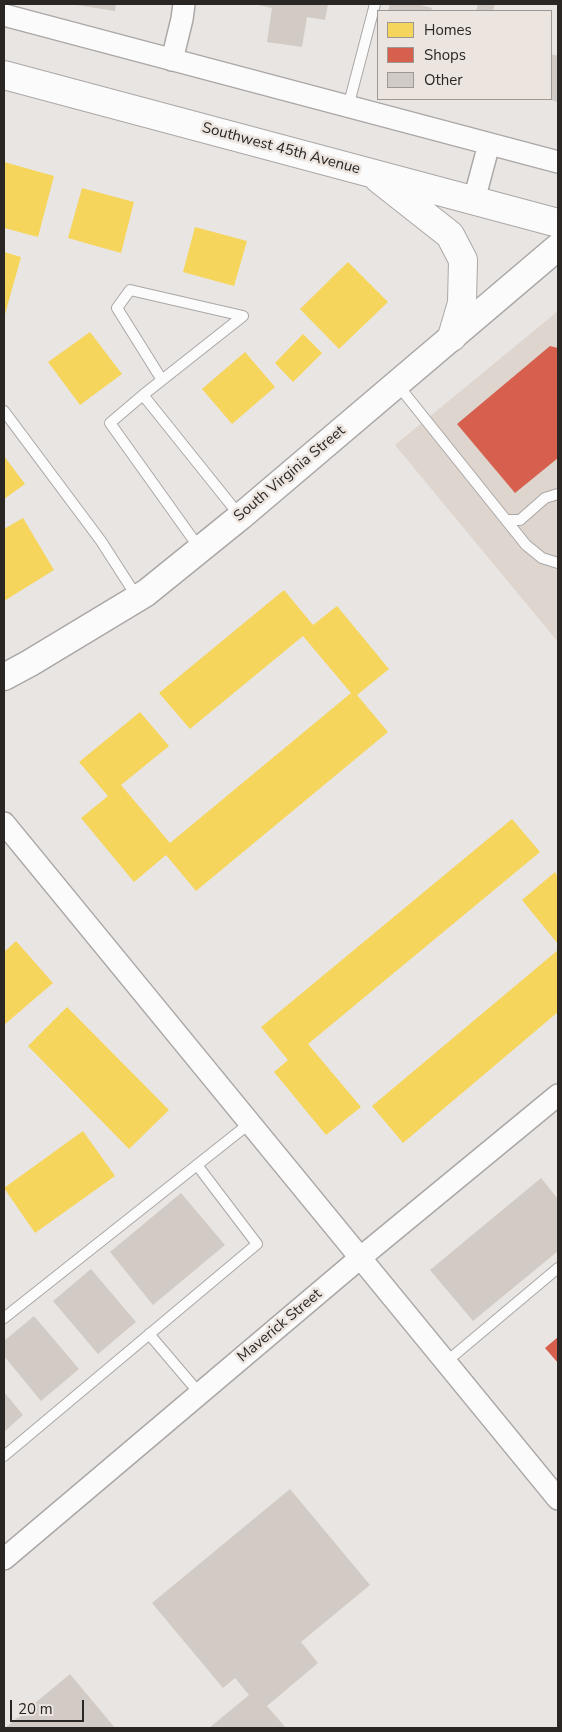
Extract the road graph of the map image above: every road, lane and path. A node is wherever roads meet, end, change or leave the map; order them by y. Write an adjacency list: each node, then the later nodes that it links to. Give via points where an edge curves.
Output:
1 (184, 4): 4 (street)
2 (375, 4): 6 (lane)
3 (4, 15): 4 (street)
4 (172, 60): 6 (street)
5 (4, 74): 9 (main road, Southwest 45th Avenue)
6 (348, 107): 7 (street)
7 (489, 144): 8 (street); 10 (street)
8 (558, 162)
9 (370, 172): 10 (main road, Southwest 45th Avenue); 13 (main road, via 450,235 462,260 462,303)
10 (474, 200): 11 (main road, Southwest 45th Avenue)
11 (558, 223)
12 (558, 247): 13 (street, South Virginia Street)
13 (452, 337): 15 (street, South Virginia Street)
14 (162, 380): 14 (lane, via 236,322 244,316 130,290 117,308); 16 (lane)
15 (397, 384): 19 (street, South Virginia Street); 20 (lane)
16 (143, 395): 19 (lane); 21 (lane, via 110,423)
17 (4, 411): 23 (lane, via 101,541)
18 (558, 494): 20 (lane, via 545,498 520,520)
19 (240, 517): 21 (street, South Virginia Street)
20 (506, 520): 22 (lane, via 526,545 542,558)
21 (200, 549): 23 (street, South Virginia Street)
22 (558, 563)
23 (137, 598): 24 (street, South Virginia Street)
24 (4, 677)
25 (4, 824): 27 (street)
26 (558, 1095): 29 (street, Maverick Street)
27 (250, 1123): 28 (lane); 29 (street)
28 (197, 1165): 31 (lane); 32 (lane, via 257,1244)
29 (360, 1258): 33 (street); 34 (street, Maverick Street)
30 (558, 1268): 33 (lane)
31 (4, 1318)
32 (149, 1334): 34 (lane); 35 (lane)
33 (446, 1362): 36 (street)
34 (200, 1394): 37 (street, Maverick Street)
35 (4, 1456)
36 (558, 1499)
37 (4, 1560)

